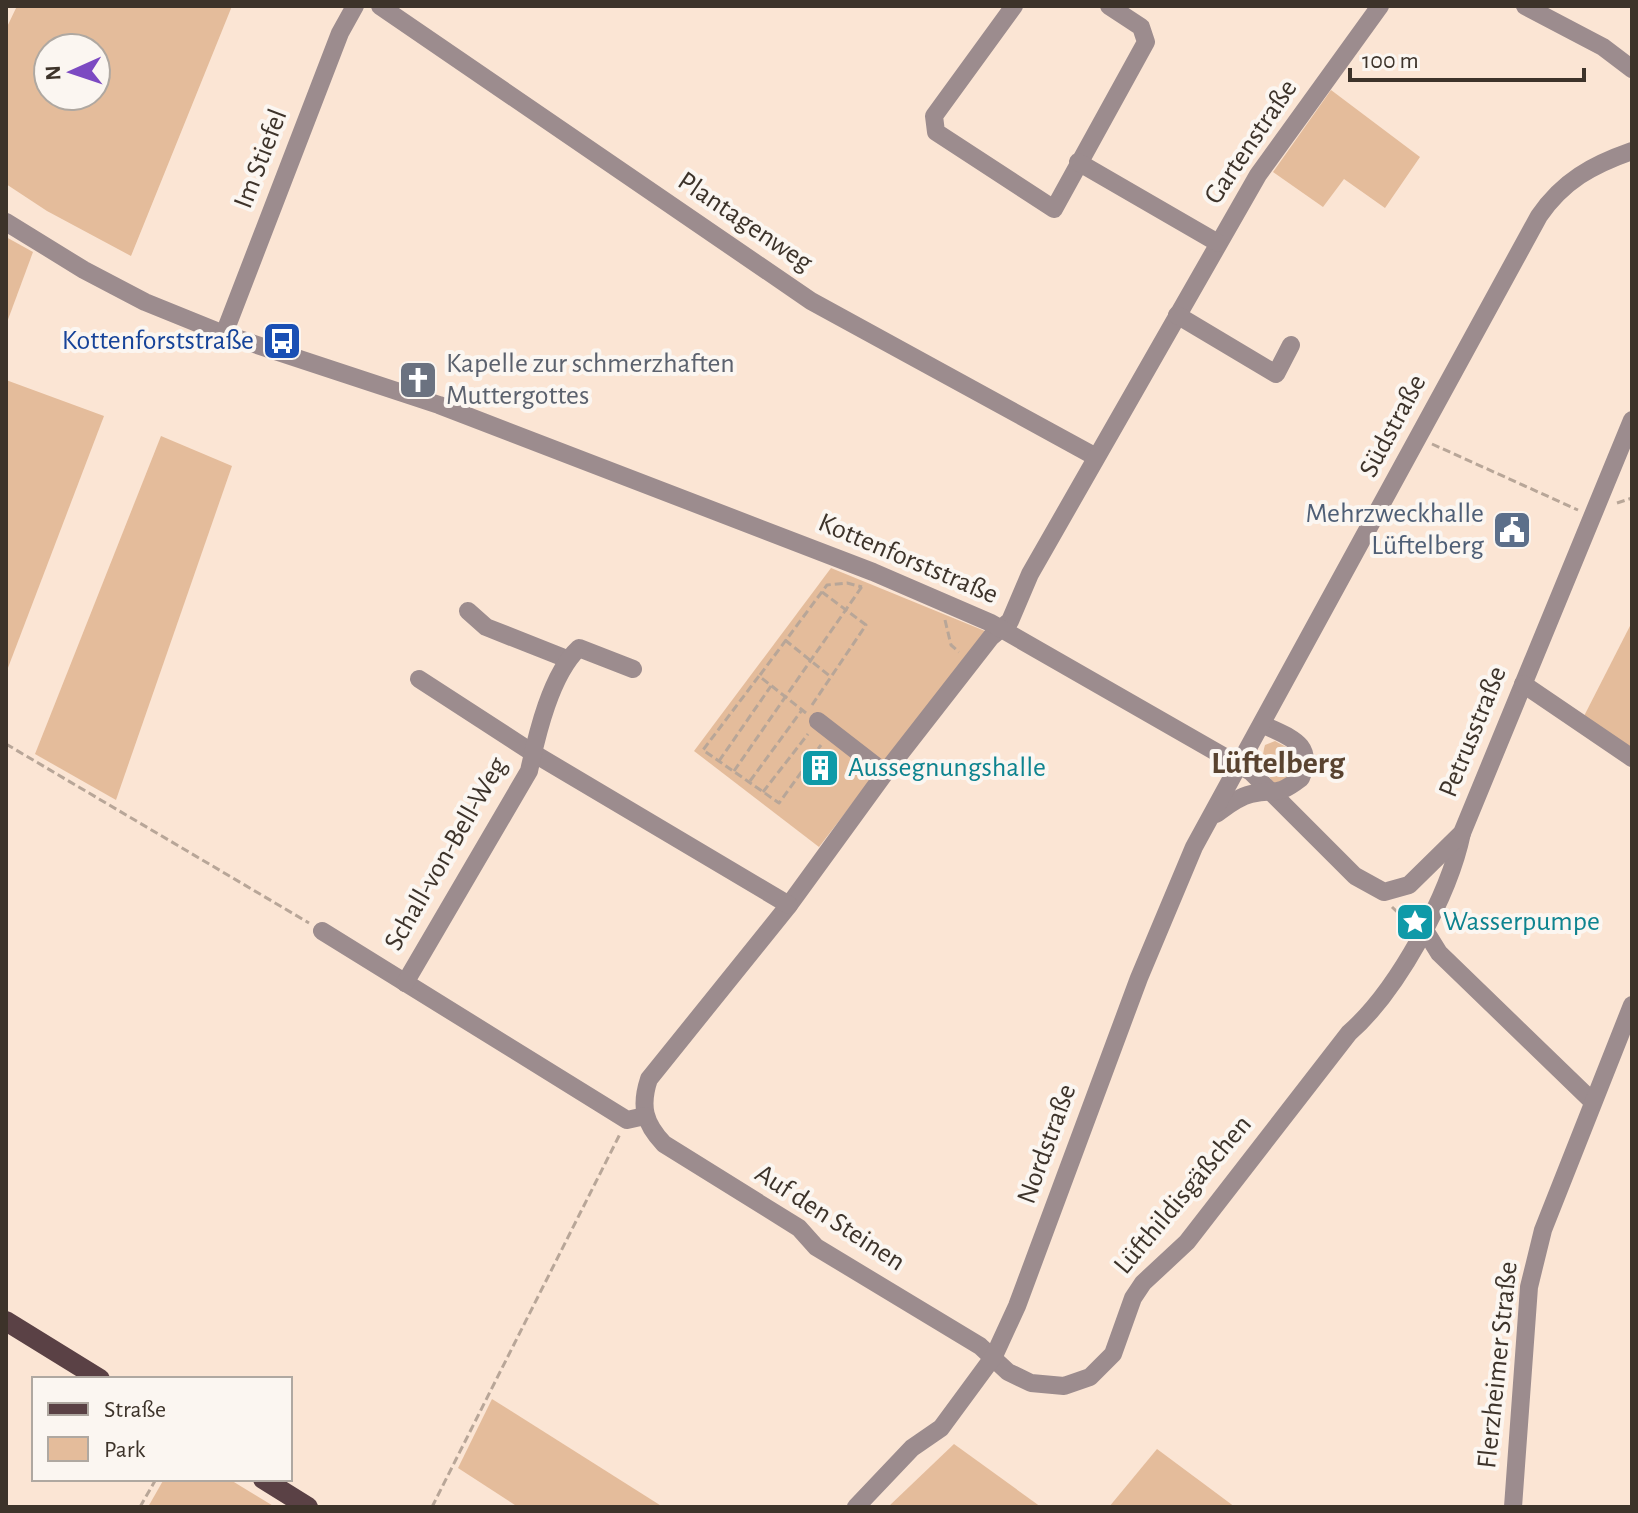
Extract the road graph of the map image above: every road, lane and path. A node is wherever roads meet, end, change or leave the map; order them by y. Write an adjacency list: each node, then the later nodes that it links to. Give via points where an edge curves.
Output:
1 (355, 6): 13 (street, Im Stiefel)
2 (380, 6): 17 (street, Plantagenweg, via 811,301)
3 (1014, 6): 9 (street, via 934,116 936,132 1054,209)
4 (1109, 6): 9 (street, via 1141,27 1146,42)
5 (1380, 6): 11 (street, Gartenstraße, via 1258,175)
6 (1525, 6): 7 (street, via 1603,47)
7 (1632, 69)
8 (1632, 151): 16 (street, Südstraße, via 1579,175 1553,197)
9 (1078, 162): 11 (street)
10 (6, 222): 13 (street, Kottenforststraße, via 133,296)
11 (1218, 243): 12 (street, Gartenstraße)
12 (1177, 315): 14 (street, via 1276,374); 17 (street, Gartenstraße)
13 (224, 334): 19 (street, Kottenforststraße, via 439,405)
14 (1291, 345)
15 (1632, 420): 18 (street, Petrusstraße)
16 (1418, 437): 18 (path); 38 (street, Südstraße)
17 (1096, 457): 24 (street, Gartenstraße)
18 (1592, 517): 33 (street, Petrusstraße)
19 (867, 580): 20 (path, via 836,582); 21 (street, Kottenforststraße); 22 (path)
20 (822, 592): 22 (path); 25 (path)
21 (941, 601): 24 (street, Kottenforststraße); 28 (path, via 951,645)
22 (846, 610): 27 (path); 31 (path, via 866,625)
23 (468, 611): 26 (street, via 486,627)
24 (1003, 629): 28 (street); 44 (street, Kottenforststraße)
25 (785, 640): 27 (path); 30 (path)
26 (567, 659): 29 (street, via 579,648); 41 (street, Schall-von-Bell-Weg)
27 (811, 661): 31 (path); 35 (path)
28 (972, 661): 46 (street)
29 (633, 669)
30 (759, 676): 34 (path); 43 (path, via 703,750)
31 (831, 677): 36 (path, via 807,713)
32 (419, 679): 41 (street, Schall-von-Bell-Weg)
33 (1523, 684): 42 (street); 51 (street, Petrusstraße)
34 (771, 686): 35 (path); 43 (path)
35 (785, 698): 36 (path); 45 (path)
36 (802, 710): 47 (path)
37 (818, 721): 46 (street); 48 (path)
38 (1264, 725): 44 (street, Südstraße); 49 (street, via 1300,744 1306,753 1301,778)
39 (6, 744): 53 (path)
40 (821, 745): 48 (path, via 779,803)
41 (533, 753): 52 (street, Schall-von-Bell-Weg); 55 (street, Schall-von-Bell-Weg, via 529,771)
42 (1632, 758)
43 (719, 761): 45 (path)
44 (1240, 765): 49 (street, Petrusstraße); 50 (street, Nordstraße)
45 (734, 771): 47 (path)
46 (885, 773): 52 (street)
47 (749, 782): 48 (path)
48 (763, 792)
49 (1272, 794): 50 (street, via 1240,798); 51 (street, Petrusstraße, via 1355,876 1384,892 1409,885)
50 (1213, 817): 61 (street, Nordstraße, via 1194,847 1139,978)
51 (1462, 833): 54 (street)
52 (789, 905): 59 (street, via 649,1079)
53 (322, 931): 55 (street, Schall-von-Bell-Weg)
54 (1426, 932): 58 (street, via 1439,953); 61 (street, Lüfthildisgäßchen, via 1365,1019 1187,1242 1143,1283 1113,1354 1090,1377 1064,1386 1031,1383 1008,1372)
55 (405, 983): 57 (street, Schall-von-Bell-Weg)
56 (1632, 1005): 58 (street, Flerzheimer Straße)
57 (498, 1041): 59 (street, Auf den Steinen)
58 (1592, 1101): 69 (street, Flerzheimer Straße, via 1543,1230 1529,1287)
59 (636, 1118): 61 (street, Auf den Steinen, via 664,1144 799,1228 816,1247); 67 (path)
60 (6, 1321): 62 (main road)
61 (994, 1356): 68 (street, Nordstraße, via 934,1436 912,1448)
62 (97, 1377)
63 (155, 1481): 65 (path)
64 (266, 1481): 66 (main road)
65 (140, 1507)
66 (308, 1507)
67 (432, 1507)
68 (856, 1507)
69 (1513, 1507)

